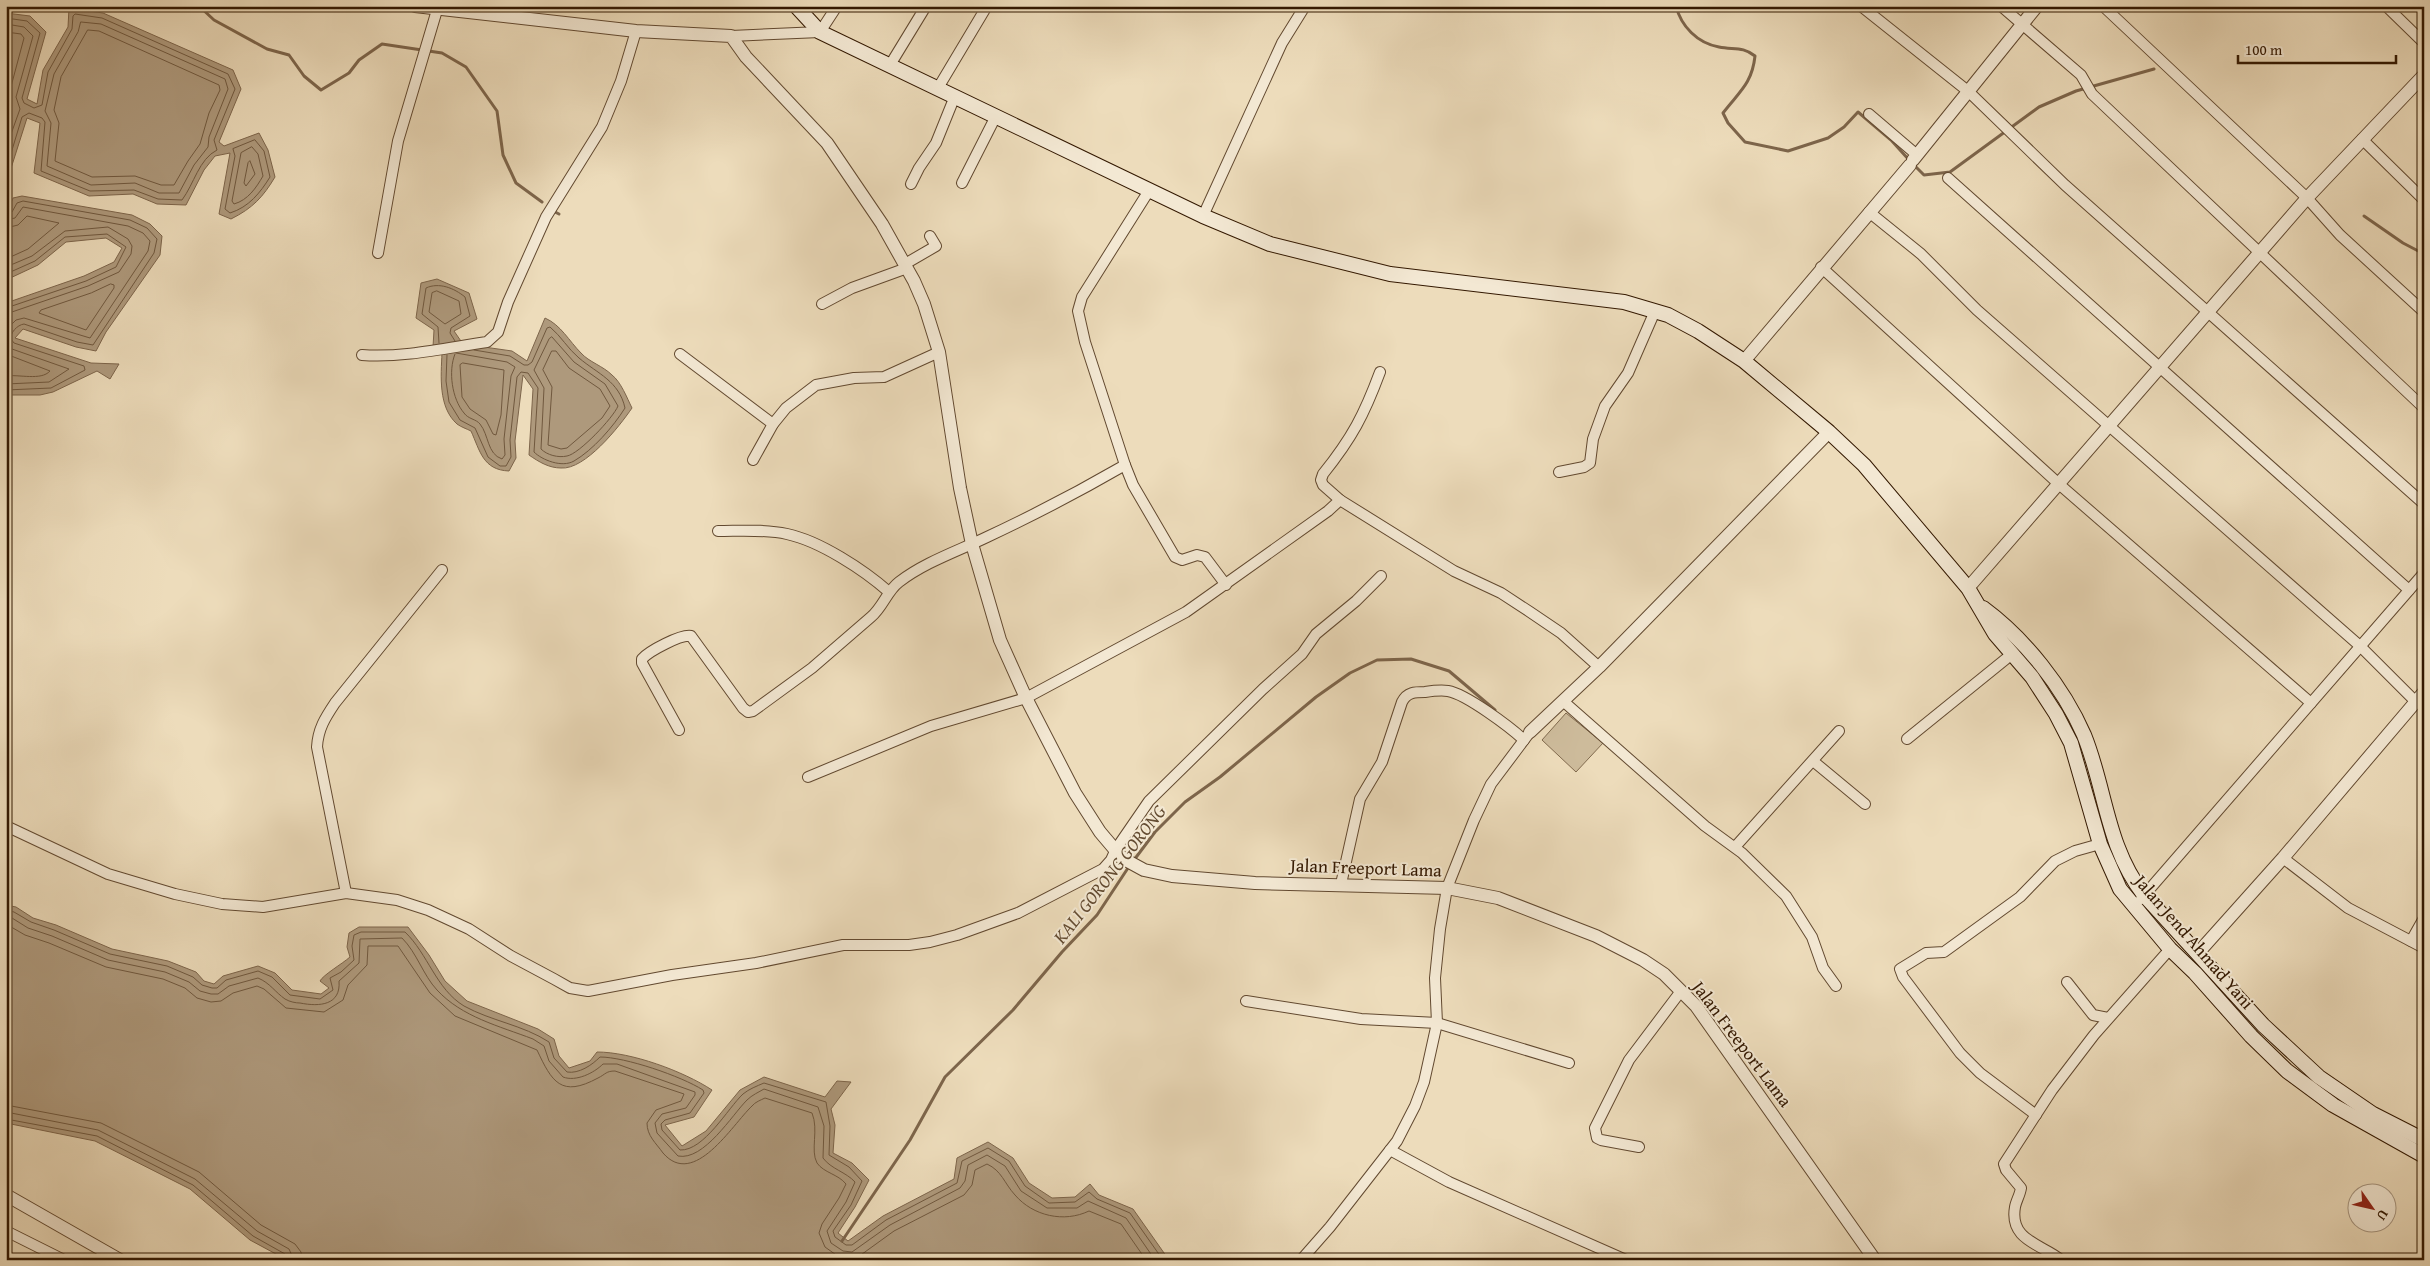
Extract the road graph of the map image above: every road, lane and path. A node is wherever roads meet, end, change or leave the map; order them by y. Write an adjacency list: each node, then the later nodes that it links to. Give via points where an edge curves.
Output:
1 (415, 6): 12 (street)
2 (796, 6): 16 (main road)
3 (837, 6): 16 (street)
4 (926, 6): 19 (street)
5 (987, 6): 21 (street)
6 (1305, 6): 35 (street, via 1282,43)
7 (1861, 6): 22 (street)
8 (2000, 6): 14 (street)
9 (2037, 6): 14 (street)
10 (2103, 6): 32 (street)
11 (2386, 6): 18 (street)
12 (437, 10): 13 (street); 37 (street, via 398,141)
13 (465, 10): 15 (street)
14 (2023, 24): 22 (street); 38 (street, via 2081,75 2092,94)
15 (636, 31): 17 (street); 47 (street, via 611,108 546,217 498,332 487,342 380,356)
16 (820, 32): 17 (street); 19 (main road, Jalan Jend Ahmad Yani)
17 (731, 36): 39 (street, Jalan Freeport Lama, via 746,57 827,143 882,224)
18 (2424, 43)
19 (890, 65): 21 (main road, Jalan Jend Ahmad Yani)
20 (2424, 75): 26 (street)
21 (938, 88): 23 (main road, Jalan Jend Ahmad Yani)
22 (1969, 92): 27 (street); 43 (street, via 2065,185)
23 (955, 96): 25 (main road, Jalan Jend Ahmad Yani); 30 (street, via 936,143)
24 (1869, 114): 27 (street)
25 (996, 116): 29 (street); 31 (main road, Jalan Jend Ahmad Yani)
26 (2362, 140): 32 (street); 33 (street)
27 (1913, 160): 34 (street)
28 (1948, 178): 49 (street)
29 (962, 183)
30 (912, 184)
31 (1150, 189): 35 (main road, Jalan Jend Ahmad Yani); 56 (street, via 1082,297 1078,311 1094,375)
32 (2307, 198): 38 (street); 44 (street, via 2340,235)
33 (2424, 200)
34 (1868, 212): 40 (street); 53 (street, via 1921,254 1977,310)
35 (1203, 216): 42 (main road, Jalan Jend Ahmad Yani, via 1270,244 1390,274 1578,295 1624,302)
36 (930, 236): 39 (street, via 936,246)
37 (378, 253)
38 (2260, 253): 43 (street); 51 (street)
39 (906, 266): 41 (street); 45 (street, Jalan Freeport Lama, via 924,304)
40 (1821, 267): 48 (street); 58 (street)
41 (822, 304)
42 (1655, 311): 48 (main road, Jalan Jend Ahmad Yani, via 1698,331); 57 (street, via 1628,374 1605,406 1593,439 1590,463)
43 (2208, 312): 49 (street); 60 (street)
44 (2424, 312)
45 (939, 352): 52 (street, via 884,376 816,385 786,408); 62 (street, Jalan Freeport Lama)
46 (680, 354): 52 (street)
47 (362, 355)
48 (1744, 361): 54 (main road, Jalan Jend Ahmad Yani)
49 (2160, 368): 53 (street); 68 (street)
50 (1380, 372): 59 (street, via 1364,415 1321,480 1322,485)
51 (2424, 408)
52 (774, 424): 55 (street)
53 (2110, 427): 58 (street); 71 (street)
54 (1828, 432): 67 (main road, Jalan Jend Ahmad Yani, via 1864,465); 73 (street)
55 (753, 460)
56 (1125, 465): 62 (street); 66 (street, via 1133,485 1175,556 1182,560 1197,555 1205,557)
57 (1559, 472)
58 (2060, 485): 67 (street); 77 (street)
59 (1340, 500): 66 (street); 73 (street, via 1454,571 1530,612 1561,633)
60 (2424, 504)
61 (718, 531): 69 (street, via 773,532 804,539 860,569)
62 (972, 544): 69 (street, via 901,580); 75 (street, Jalan Freeport Lama, via 1000,640)
63 (442, 570): 92 (street, via 322,721 317,748)
64 (2424, 573): 68 (street)
65 (1381, 576): 88 (street, via 1316,634 1302,654 1154,795)
66 (1226, 585): 75 (street, via 1186,612)
67 (1968, 588): 70 (main road, Jalan Jend Ahmad Yani)
68 (2409, 590): 71 (street)
69 (889, 592): 78 (street, via 879,610 812,668 753,711 743,708 691,636 682,636 647,654 642,663)
70 (1978, 604): 72 (main road, Jalan Jend Ahmad Yani, via 1995,634); 93 (main road, Jalan Jend Ahmad Yani, via 2005,624 2065,701 2084,736 2118,849)
71 (2360, 646): 74 (street); 77 (street)
72 (2012, 654): 81 (street); 86 (main road, Jalan Jend Ahmad Yani, via 2032,677 2071,743)
73 (1599, 666): 76 (street)
74 (2419, 697): 89 (street)
75 (1026, 698): 83 (street, via 931,726); 88 (street, Jalan Freeport Lama, via 1075,793 1100,832)
76 (1563, 701): 80 (street); 87 (street, via 1705,826)
77 (2311, 704): 93 (street)
78 (680, 730)
79 (1839, 731): 82 (street)
80 (1527, 736): 90 (street, via 1455,694 1444,691 1408,694 1402,702 1380,767 1360,799); 91 (street, via 1491,784)
81 (1907, 739)
82 (1813, 761): 84 (street); 87 (street)
83 (808, 777)
84 (1865, 804)
85 (6, 826): 92 (street, via 108,874 222,904 263,907)
86 (2100, 844): 93 (main road, Jalan Jend Ahmad Yani, via 2120,888); 106 (street, via 2075,851 2055,862 2020,897 1944,952 1926,953 1900,969 1960,1053 1980,1073)
87 (1735, 847): 100 (street, via 1796,910 1812,937 1823,968)
88 (1119, 854): 90 (street, Jalan Freeport Lama, via 1144,870 1172,876 1255,883); 92 (street, via 1096,874 1018,913 956,935 909,945 843,945 588,991 562,984 469,929 428,910 397,900)
89 (2283, 858): 95 (street, via 2348,908); 98 (street)
90 (1341, 884): 91 (street, Jalan Freeport Lama)
91 (1447, 888): 101 (street, Jalan Freeport Lama, via 1498,898 1596,936 1643,960); 104 (street, via 1435,978)
92 (346, 893)
93 (2139, 900): 97 (main road, Jalan Jend Ahmad Yani); 98 (main road, Jalan Jend Ahmad Yani)
94 (2424, 918): 95 (street)
95 (2411, 941): 96 (street)
96 (2424, 948)
97 (2170, 949): 103 (street); 110 (main road, Jalan Jend Ahmad Yani, via 2287,1071 2333,1105)
98 (2198, 953): 107 (main road, Jalan Jend Ahmad Yani, via 2263,1025 2319,1077 2373,1114)
99 (2067, 982): 103 (street, via 2093,1015)
100 (1836, 986)
101 (1681, 991): 108 (street, via 1629,1060 1595,1128 1600,1140); 117 (street, Jalan Freeport Lama, via 1711,1025)
102 (1246, 1001): 104 (street, via 1361,1019)
103 (2108, 1018): 106 (street)
104 (1437, 1023): 105 (street); 109 (street, via 1424,1082 1405,1128)
105 (1569, 1063)
106 (2036, 1116): 118 (street, via 2004,1164 2021,1188 2014,1222 2027,1240)
107 (2424, 1140)
108 (1639, 1148)
109 (1390, 1150): 115 (street); 116 (street, via 1449,1182)
110 (2424, 1156)
111 (6, 1195): 114 (street)
112 (6, 1231): 113 (street)
113 (64, 1260)
114 (120, 1260)
115 (1301, 1260)
116 (1626, 1260)
117 (1875, 1260)
118 (2061, 1260)

